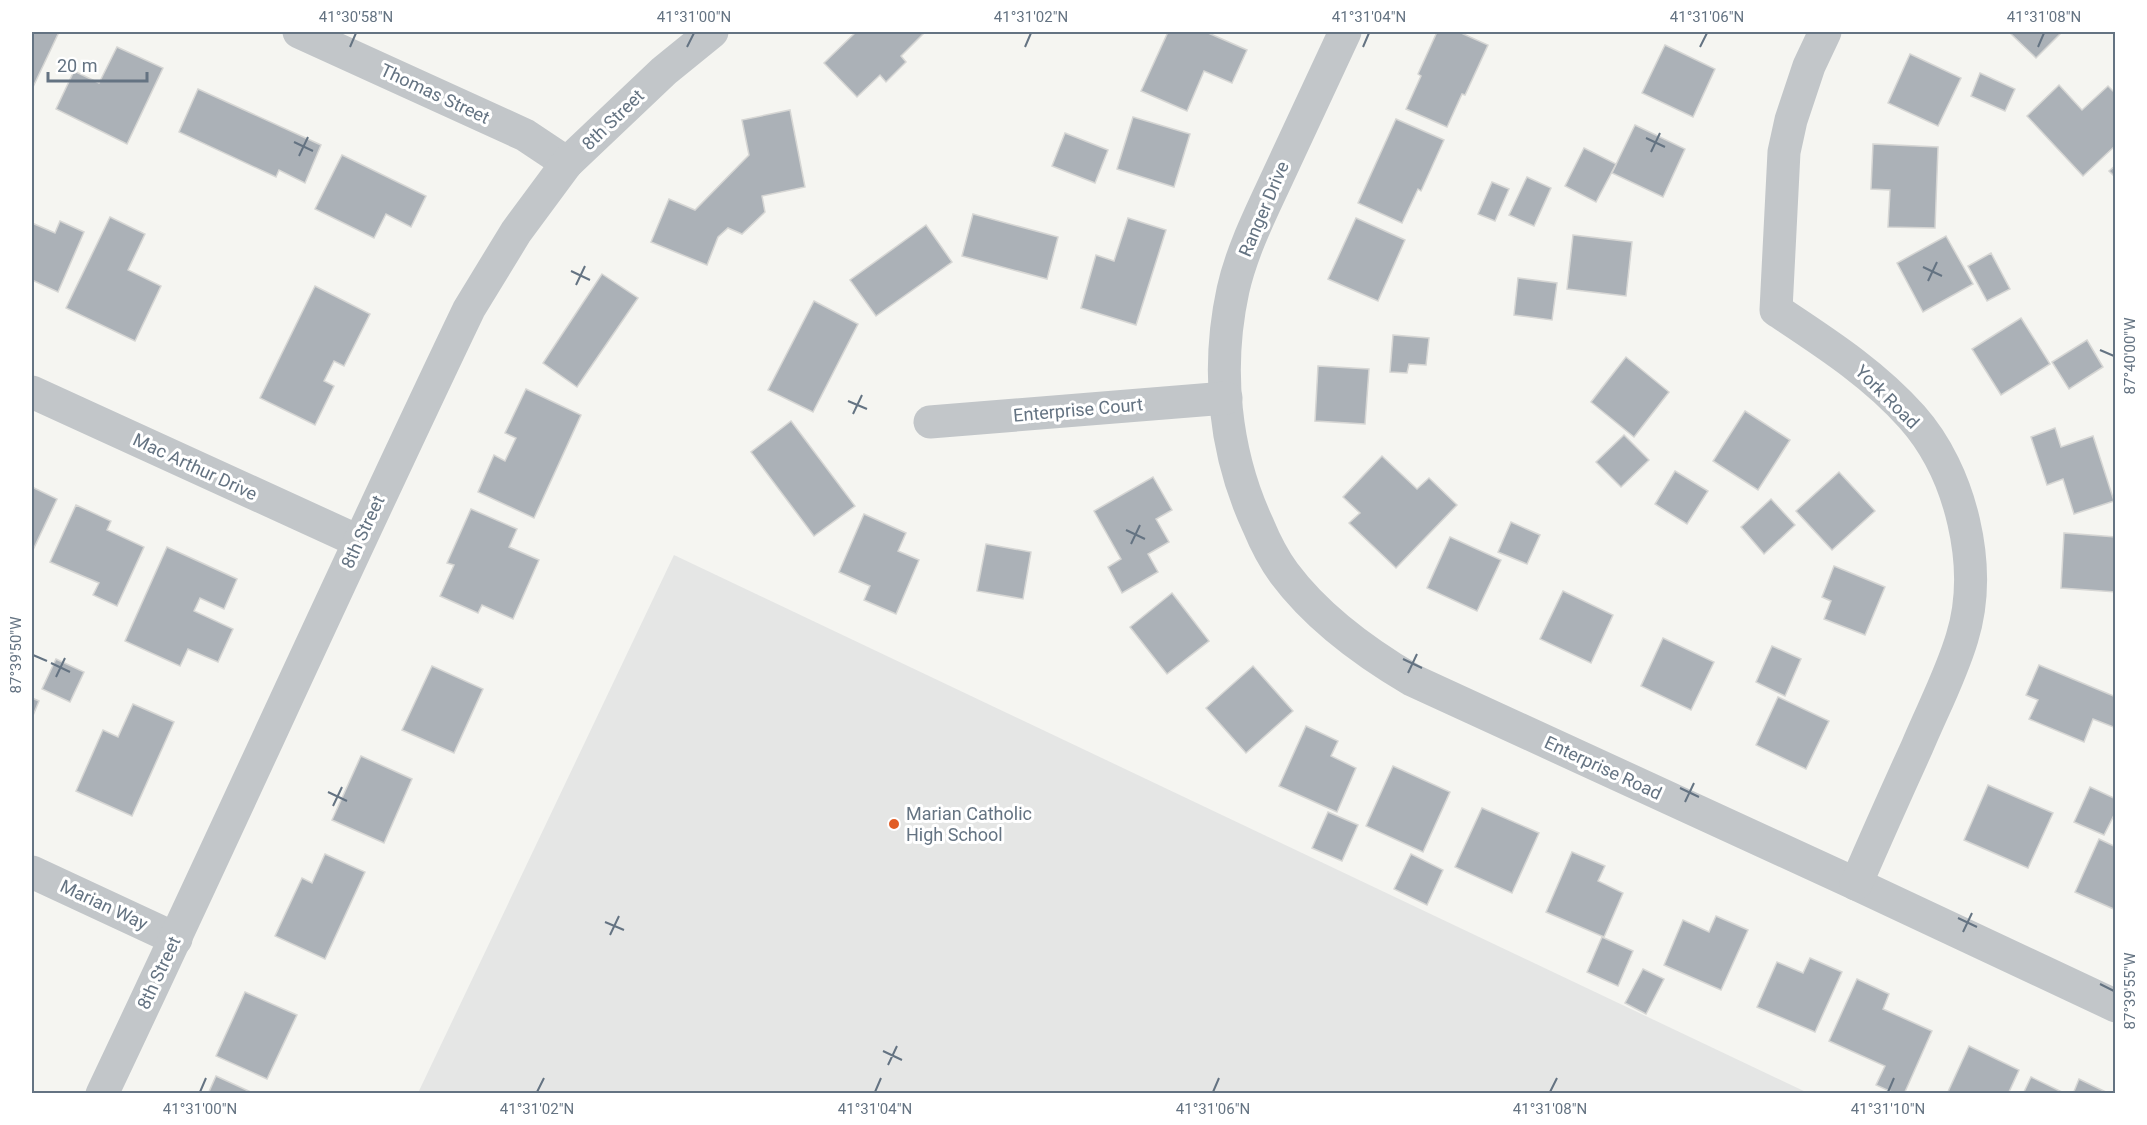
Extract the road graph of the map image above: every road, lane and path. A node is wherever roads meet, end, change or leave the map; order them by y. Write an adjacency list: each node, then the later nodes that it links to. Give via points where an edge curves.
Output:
1 (299, 32): 5 (street, Thomas Street, via 525,135)
2 (712, 32): 5 (street, 8th Street, via 664,71)
3 (1345, 32): 7 (street, Ranger Drive, via 1249,239 1232,300 1224,351)
4 (1825, 32): 11 (street, York Road, via 1809,66 1784,152 1776,310 1855,364 1912,417 1940,456 1958,502 1970,556 1970,595 1963,636)
5 (567, 164): 9 (street, 8th Street, via 516,232 468,309)
6 (32, 392): 9 (street, Mac Arthur Drive)
7 (1226, 398): 8 (street, Enterprise Court); 11 (street, Enterprise Road, via 1239,476 1268,549 1303,595 1350,639 1412,680)
8 (930, 422)
9 (358, 541): 12 (street, 8th Street)
10 (32, 872): 12 (street, Marian Way)
11 (1856, 884): 13 (street, Enterprise Road)
12 (176, 939): 14 (street, 8th Street)
13 (2115, 1006)
14 (102, 1094)

